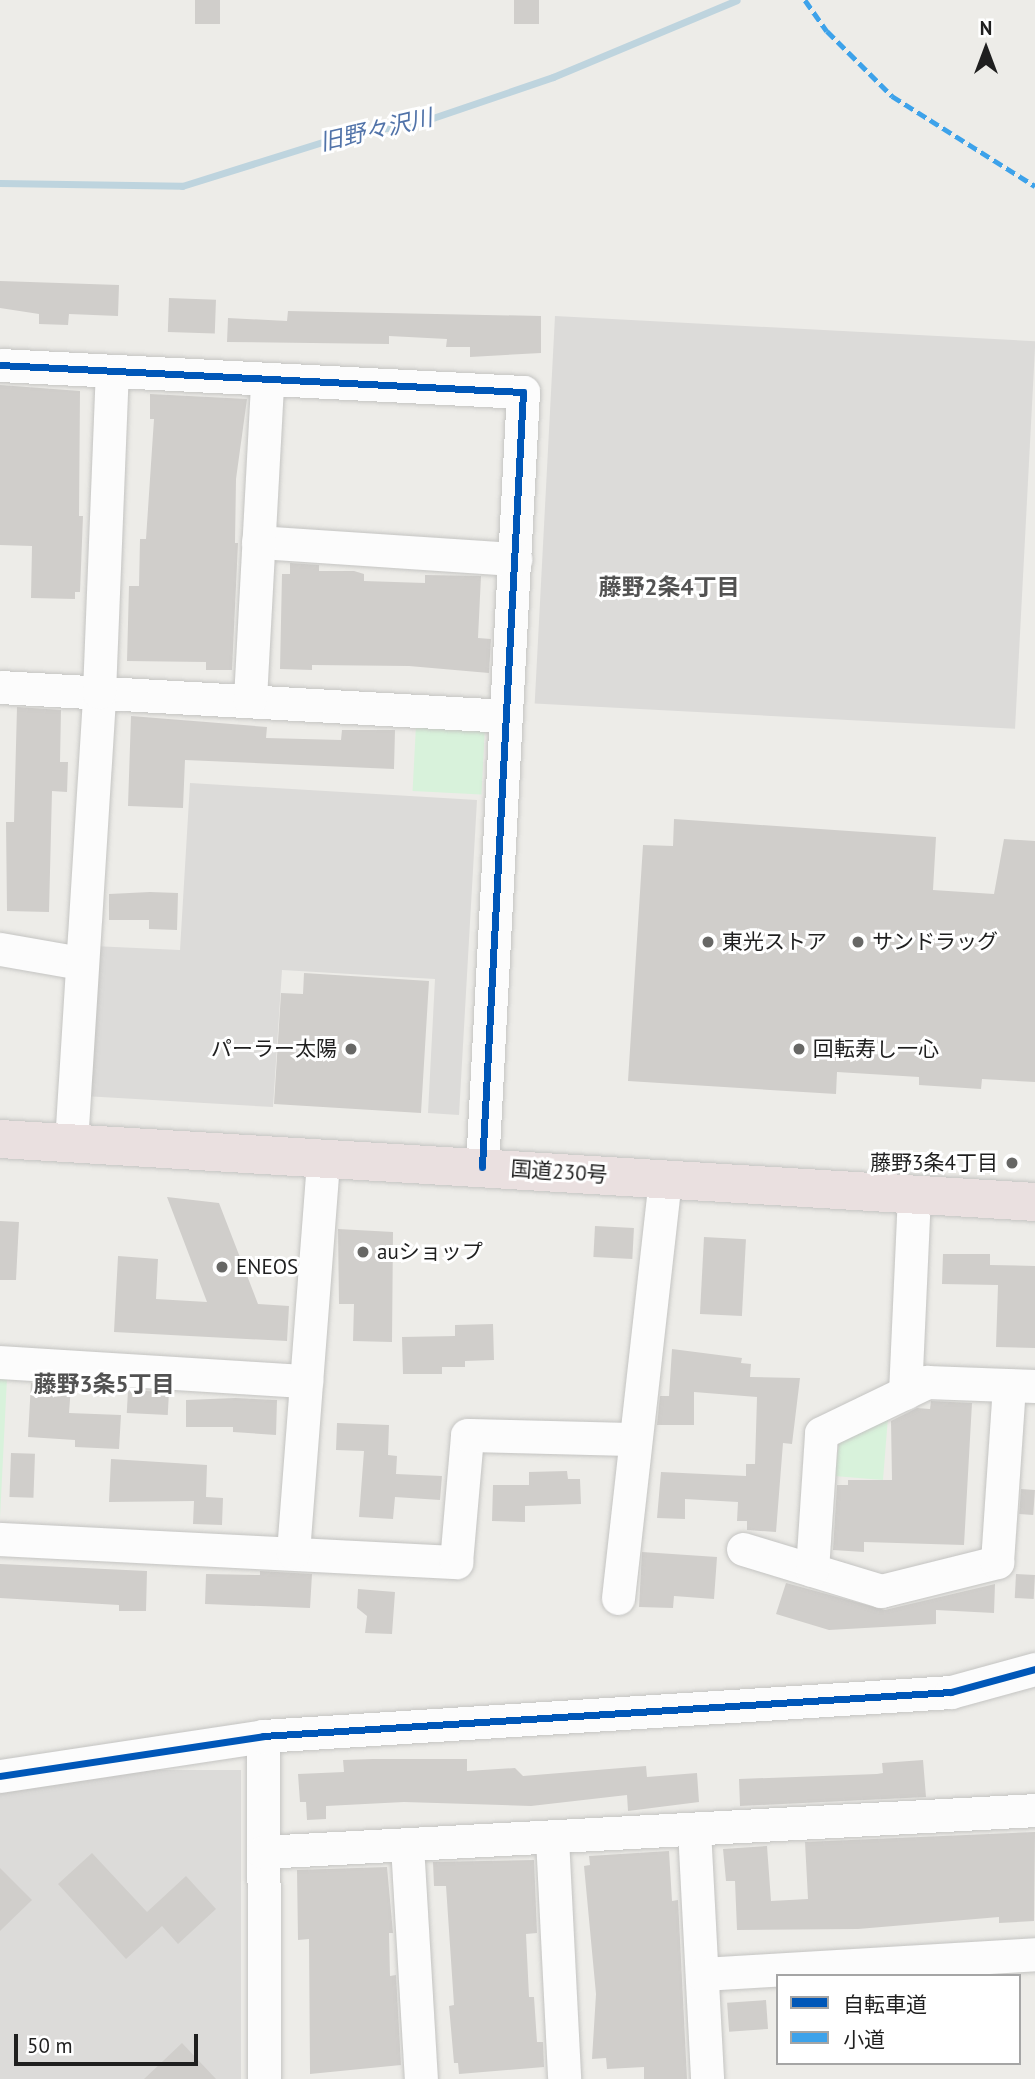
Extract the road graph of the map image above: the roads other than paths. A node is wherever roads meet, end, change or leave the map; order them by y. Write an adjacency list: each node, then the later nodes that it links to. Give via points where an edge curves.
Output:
1 (0, 365): 2 (street)
2 (112, 372): 3 (street); 7 (street)
3 (267, 380): 4 (street); 5 (street, via 523,392)
4 (258, 542): 5 (street); 8 (street)
5 (515, 559): 9 (street)
6 (0, 687): 7 (street)
7 (99, 692): 8 (street); 11 (street)
8 (250, 699): 9 (street)
9 (506, 716): 15 (street)
10 (0, 949): 11 (street)
11 (80, 963): 13 (street)
12 (0, 1139): 13 (highway, 国道230号)
13 (71, 1143): 14 (highway, 国道230号)
14 (323, 1159): 15 (highway, 国道230号); 20 (street)
15 (482, 1167): 16 (highway, 国道230号)
16 (666, 1180): 17 (highway, 国道230号); 23 (street)
17 (914, 1194): 18 (highway, 国道230号); 22 (street)
18 (1035, 1202)
19 (0, 1362): 20 (street)
20 (306, 1381): 26 (street)
21 (1022, 1385): 22 (street, via 927,1382); 27 (street, via 997,1562 881,1591)
22 (905, 1393): 27 (street, via 821,1433)
23 (633, 1439): 26 (street, via 467,1435 456,1562); 28 (street)
24 (0, 1539): 26 (street)
25 (743, 1549): 27 (street)
26 (293, 1552)
27 (812, 1570)
28 (618, 1598)
29 (1035, 1669): 30 (street, via 951,1692)
30 (263, 1736): 31 (street); 36 (street)
31 (0, 1776)
32 (1035, 1810): 33 (street)
33 (694, 1829): 34 (street); 38 (street)
34 (552, 1838): 35 (street); 41 (street)
35 (407, 1845): 36 (street); 40 (street)
36 (263, 1852): 39 (street)
37 (1035, 1954): 38 (street)
38 (702, 1974): 42 (street)
39 (264, 2079)
40 (421, 2079)
41 (564, 2079)
42 (707, 2079)

